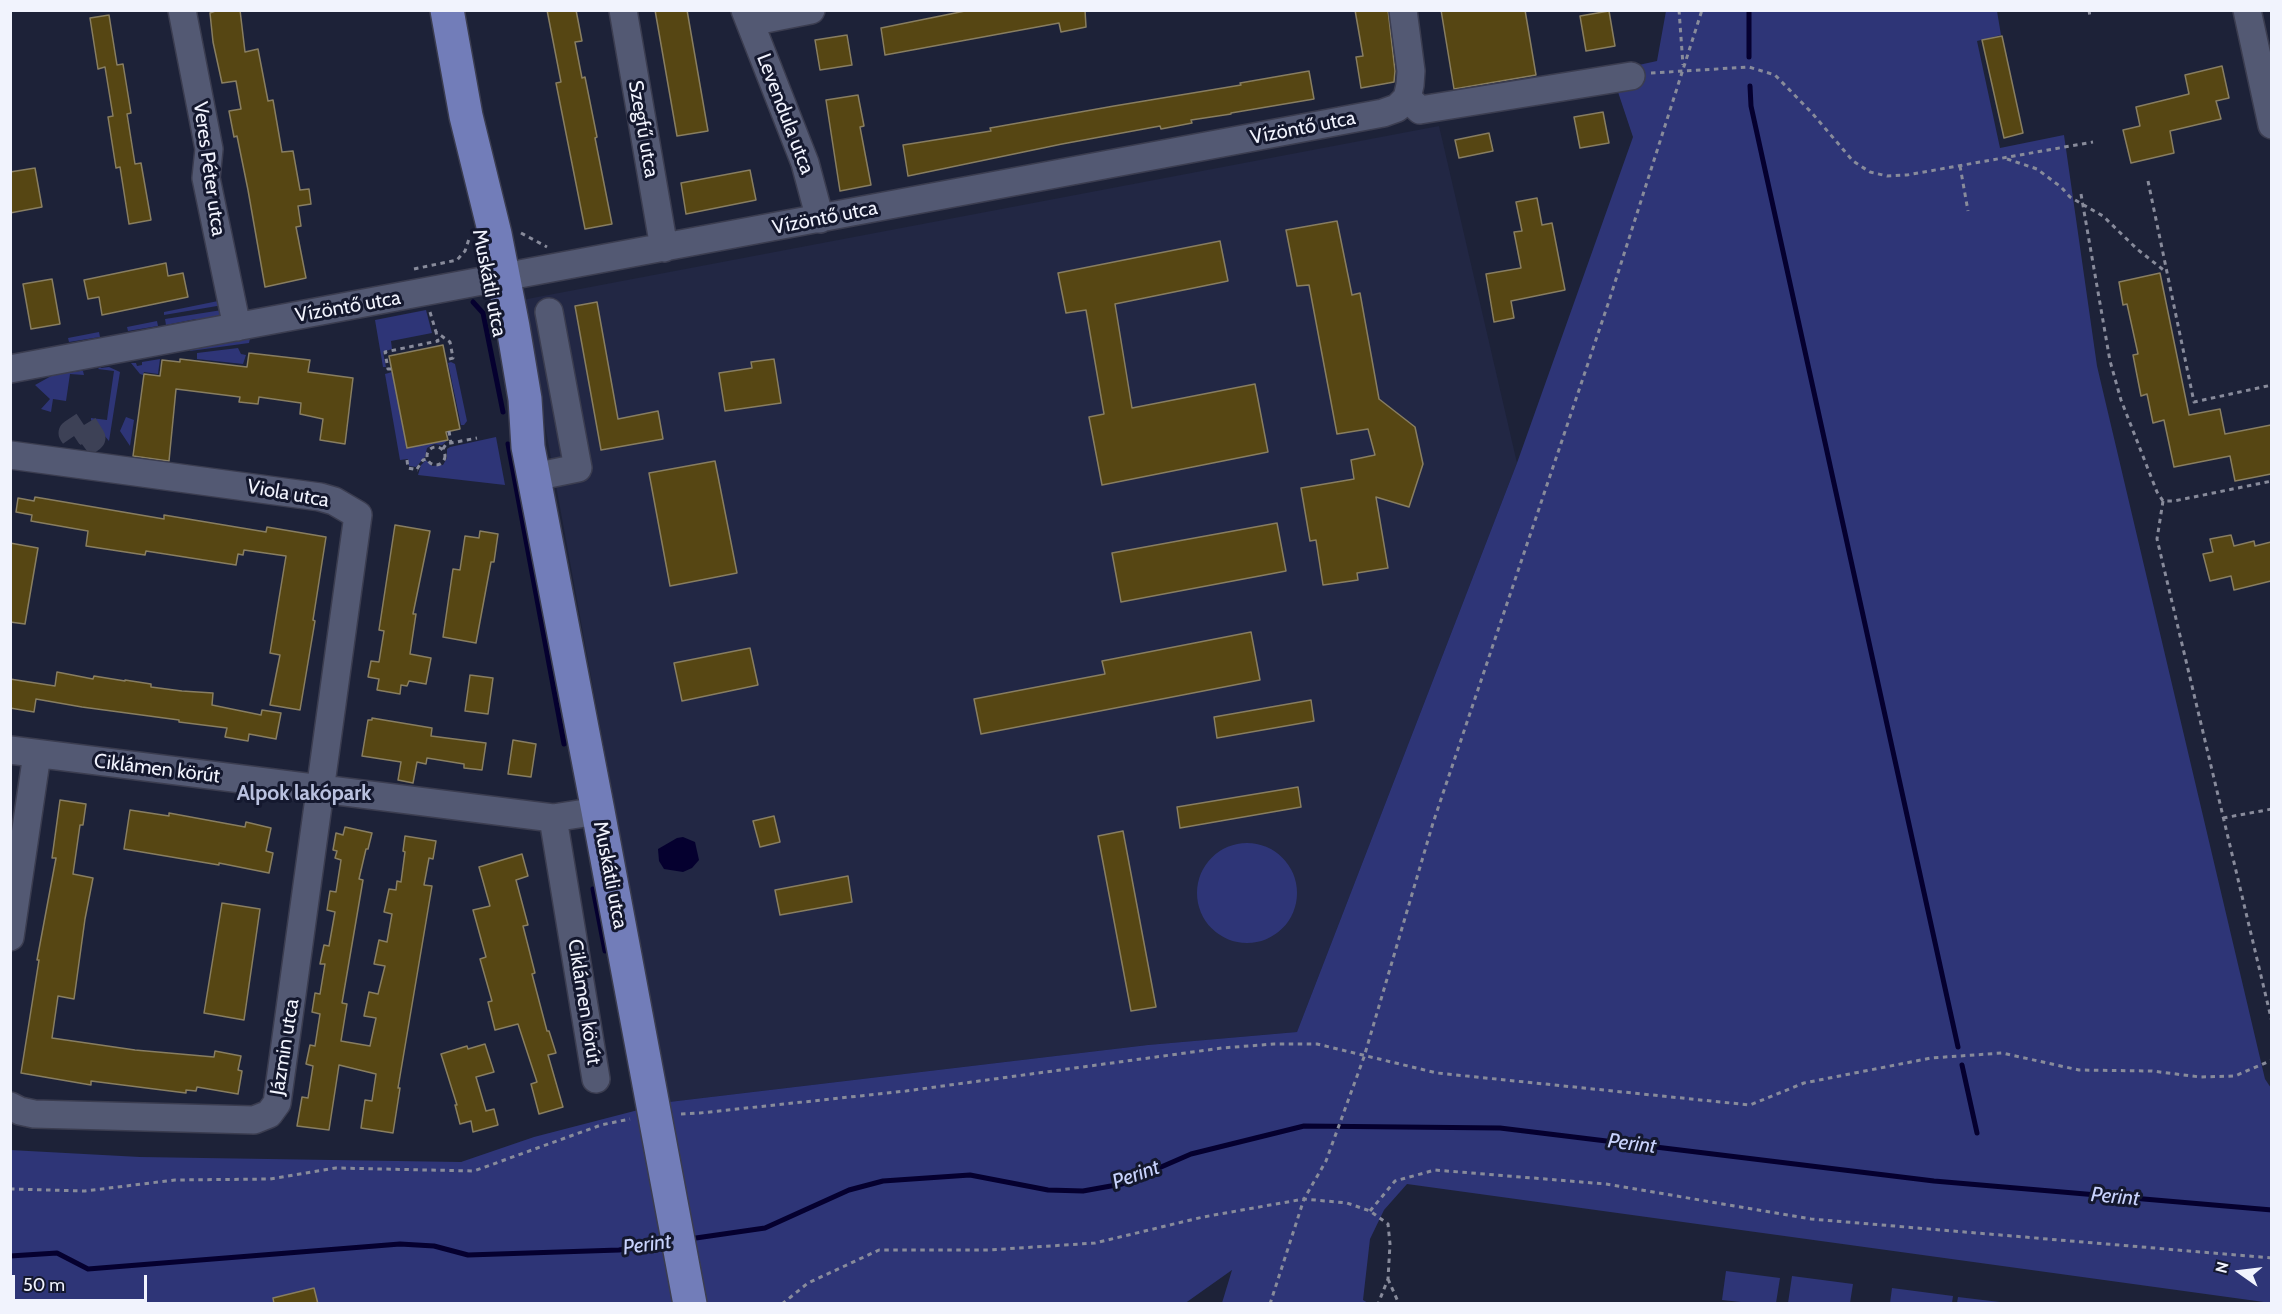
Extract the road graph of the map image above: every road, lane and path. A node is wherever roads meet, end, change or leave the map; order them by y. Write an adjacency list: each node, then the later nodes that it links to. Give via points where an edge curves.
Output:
1 (182, 10): 33 (street, Veres Péter utca, via 209,149 206,178)
2 (447, 10): 30 (main road, Muskátli utca, via 466,116 470,183)
3 (623, 10): 26 (street, Szegfű utca)
4 (811, 10): 10 (street)
5 (1402, 10): 14 (street, via 1411,71)
6 (1679, 10): 12 (path)
7 (1702, 10): 12 (path)
8 (2088, 10): 11 (path)
9 (2247, 10): 15 (street)
10 (747, 16): 23 (street, Levendula utca, via 805,163)
11 (2090, 17)
12 (1683, 70): 13 (path); 18 (path, via 1749,67 1775,75 1853,161 1870,172 1907,175); 58 (path, via 1433,823)
13 (1631, 76): 14 (street, via 1420,110)
14 (1407, 98): 23 (street, Vízöntő utca, via 1397,108 1383,113)
15 (2271, 125)
16 (2093, 142): 17 (path)
17 (2006, 159): 18 (path); 21 (path, via 2037,169)
18 (1960, 166): 22 (path)
19 (2148, 181): 29 (path)
20 (2081, 194): 21 (path)
21 (2083, 204): 29 (path, via 2103,216); 48 (path, via 2110,362 2121,400)
22 (1968, 211)
23 (819, 219): 26 (street, Vízöntő utca)
24 (467, 229): 28 (path, via 469,240 457,260)
25 (515, 230): 27 (path)
26 (664, 248): 30 (street, Vízöntő utca)
27 (550, 249)
28 (414, 269)
29 (2167, 273): 38 (path, via 2194,402)
30 (496, 280): 31 (street, Vízöntő utca); 46 (main road, Muskátli utca, via 512,398)
31 (427, 292): 33 (street, Vízöntő utca); 34 (path)
32 (549, 312): 46 (street, via 578,468)
33 (237, 327): 36 (street, Vízöntő utca)
34 (436, 332): 35 (path, via 450,342 453,358); 37 (path, via 438,341 385,352)
35 (446, 360)
36 (10, 369)
37 (391, 369)
38 (2271, 385)
39 (449, 431): 41 (path)
40 (477, 438): 41 (path)
41 (450, 443): 42 (path)
42 (443, 449): 44 (path, via 431,448); 44 (path, via 445,458 439,465)
43 (10, 455): 51 (street, Viola utca, via 320,497 358,515)
44 (427, 459): 45 (path, via 418,469 408,468)
45 (407, 460)
46 (531, 462): 53 (main road, Muskátli utca)
47 (2271, 481): 48 (path)
48 (2163, 501): 55 (path, via 2157,539)
49 (10, 750): 50 (street, Ciklámen körút)
50 (37, 754): 51 (street, Ciklámen körút); 56 (street)
51 (321, 789): 54 (street, Ciklámen körút); 61 (street, Jázmin utca, via 278,1103 269,1114 254,1120 34,1114)
52 (2271, 809): 55 (path)
53 (598, 811): 54 (street, Ciklámen körút); 62 (main road, Muskátli utca)
54 (553, 818): 60 (street, Ciklámen körút)
55 (2223, 818): 57 (path)
56 (10, 937)
57 (2271, 1022)
58 (1364, 1057): 59 (path, via 1437,1073 1750,1105 1804,1083 1931,1058 2002,1053 2079,1070 2152,1071 2200,1077 2235,1076); 62 (path, via 1317,1044 1222,1048 906,1091 700,1113); 64 (path, via 1326,1161)
59 (2271, 1060)
60 (596, 1078)
61 (10, 1106)
62 (655, 1114): 63 (path, via 601,1125 474,1171 336,1168 270,1179 175,1180 85,1191); 68 (main road, Muskátli utca)
63 (10, 1189)
64 (1304, 1199): 65 (path, via 1347,1203); 69 (path, via 1203,1217 1095,1243 989,1250 879,1250 808,1283); 70 (path)
65 (1370, 1211): 66 (path, via 1395,1181 1435,1170 1605,1184 1811,1219); 67 (path, via 1388,1224)
66 (2271, 1258)
67 (1388, 1279): 71 (path); 72 (path)
68 (688, 1293)
69 (782, 1304)
70 (1270, 1304)
71 (1378, 1304)
72 (1399, 1304)

